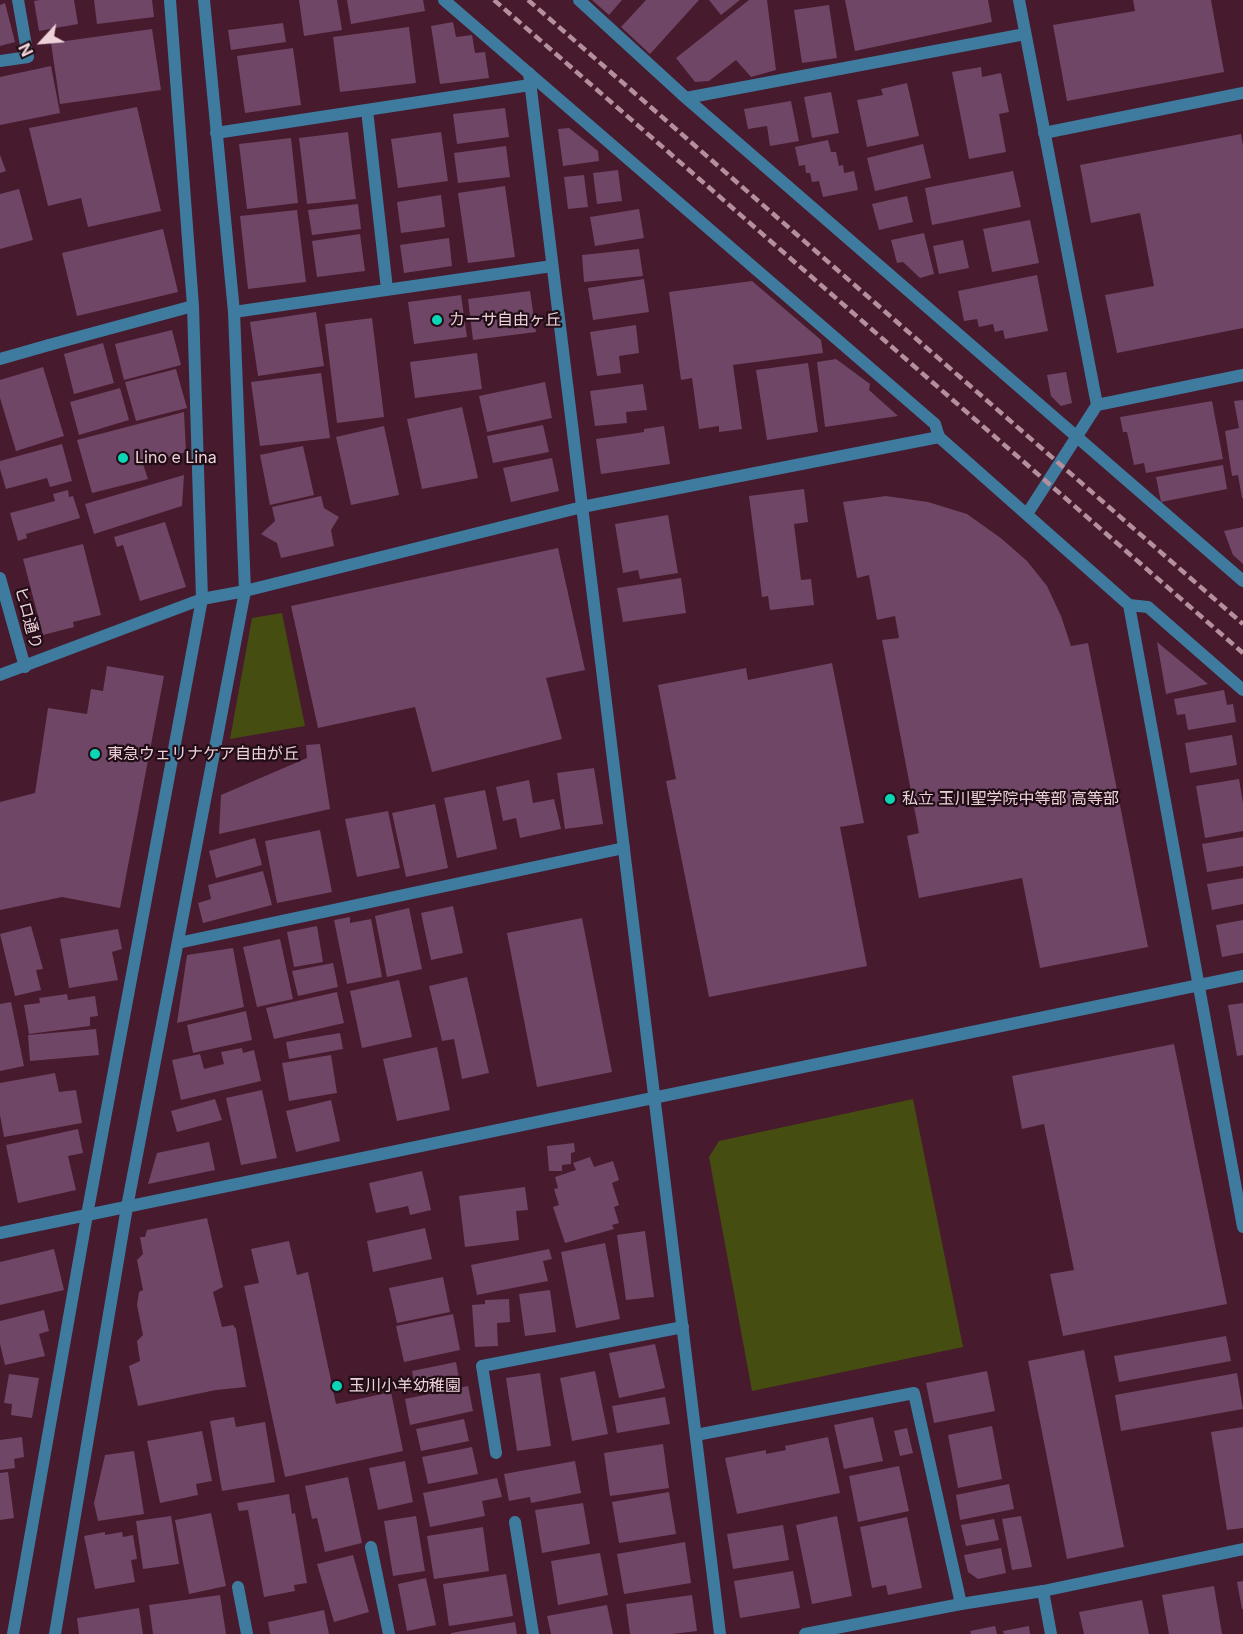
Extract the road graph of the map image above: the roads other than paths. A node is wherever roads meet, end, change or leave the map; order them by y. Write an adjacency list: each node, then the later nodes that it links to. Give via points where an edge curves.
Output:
1 (18, 0): 8 (street, via 28,57)
2 (170, 0): 17 (street)
3 (204, 0): 14 (street)
4 (444, 0): 9 (street)
5 (579, 0): 11 (street)
6 (1018, 0): 7 (street)
7 (1025, 34): 11 (street); 13 (street)
8 (0, 61)
9 (530, 79): 12 (street); 15 (street); 23 (street, via 934,424)
10 (1243, 93): 13 (street)
11 (686, 98): 22 (street)
12 (367, 110): 14 (street); 16 (street)
13 (1044, 133): 21 (street)
14 (216, 134): 18 (street)
15 (552, 266): 16 (street); 24 (street)
16 (387, 289): 18 (street)
17 (193, 306): 19 (street); 29 (street)
18 (234, 312): 28 (street)
19 (0, 359)
20 (1243, 375): 21 (street)
21 (1096, 405): 22 (street)
22 (1077, 436): 25 (street); 27 (street)
23 (939, 437): 24 (street); 25 (street)
24 (582, 507): 28 (street); 34 (street)
25 (1027, 514): 30 (street)
26 (0, 578): 31 (street, ヒロ通り)
27 (1243, 581)
28 (245, 591): 29 (street); 35 (street)
29 (202, 599): 31 (street); 41 (street)
30 (1129, 605): 33 (street, via 1148,607); 37 (street)
31 (25, 667): 32 (street)
32 (0, 675)
33 (1243, 690)
34 (624, 848): 35 (street); 38 (street)
35 (178, 943): 40 (street)
36 (1243, 976): 37 (street)
37 (1198, 984): 38 (street); 39 (street)
38 (654, 1099): 40 (street); 44 (street)
39 (1241, 1202): 42 (street)
40 (127, 1207): 41 (street); 54 (street)
41 (87, 1215): 43 (street); 53 (street)
42 (1243, 1227)
43 (0, 1233)
44 (683, 1327): 45 (street); 46 (street, via 482,1366)
45 (696, 1436): 52 (street, via 914,1393); 58 (street)
46 (496, 1453)
47 (515, 1522): 57 (street)
48 (371, 1547): 56 (street)
49 (1243, 1549): 51 (street)
50 (238, 1587): 55 (street)
51 (1043, 1591): 52 (street); 60 (street)
52 (962, 1604): 59 (street)
53 (13, 1634)
54 (54, 1634)
55 (247, 1634)
56 (389, 1634)
57 (533, 1634)
58 (720, 1634)
59 (805, 1634)
60 (1051, 1634)

